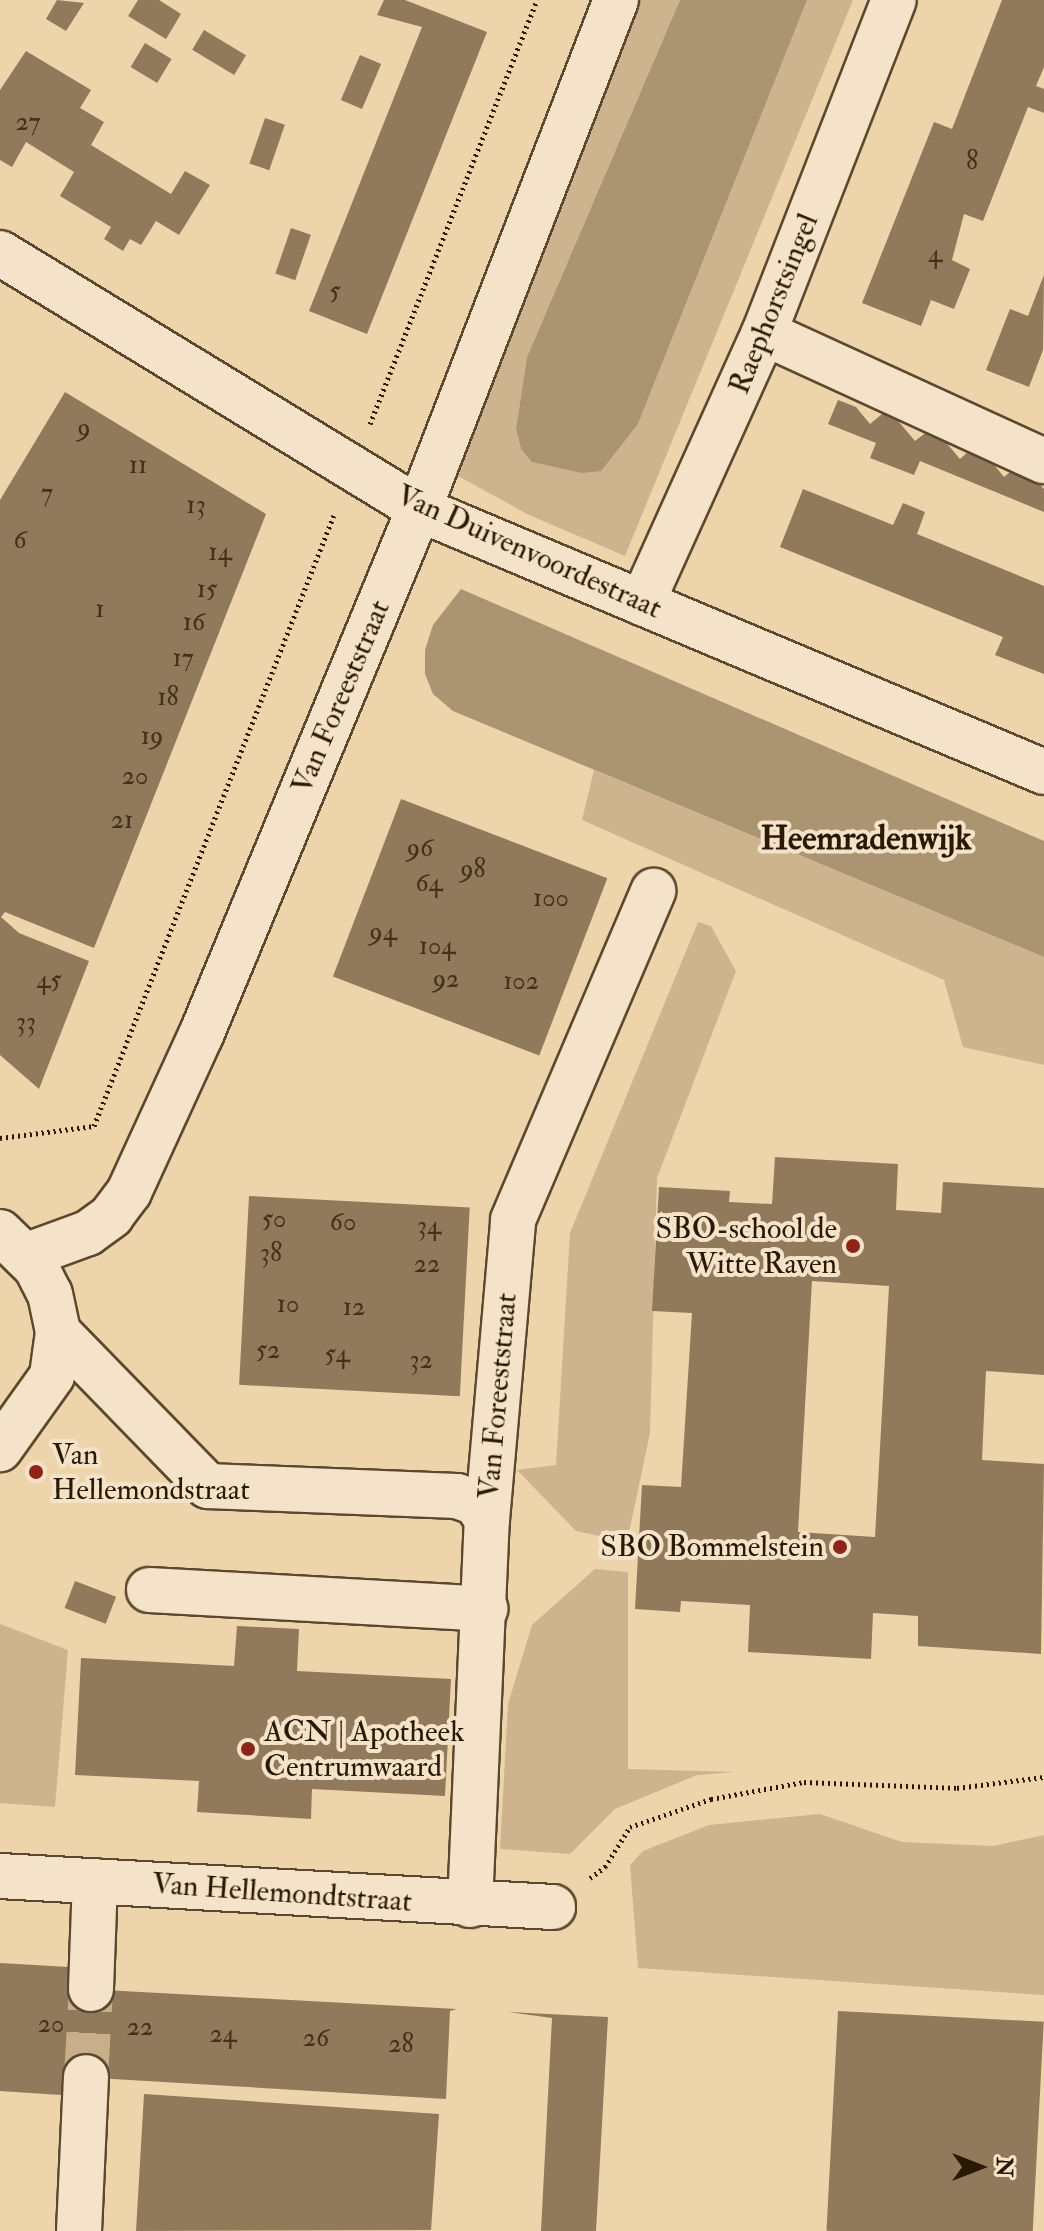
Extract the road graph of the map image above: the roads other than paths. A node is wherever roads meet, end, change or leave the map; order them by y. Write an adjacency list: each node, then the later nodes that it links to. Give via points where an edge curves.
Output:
1 (894, 0): 4 (street, Raephorstsingel)
2 (607, 4): 6 (street, Van Foreeststraat)
3 (0, 253): 6 (street, Van Duivenvoordestraat)
4 (764, 333): 5 (street); 7 (street, Raephorstsingel)
5 (1043, 458)
6 (419, 509): 7 (street, Van Duivenvoordestraat); 10 (street, Van Foreeststraat, via 201,1035 129,1192 111,1216 88,1233)
7 (642, 603): 8 (street, Van Duivenvoordestraat)
8 (1044, 772)
9 (653, 891): 13 (street, Van Foreeststraat, via 513,1220)
10 (12, 1244): 11 (street, Van Foreeststraat, via 50,1294)
11 (58, 1332): 12 (street, Van Foreeststraat, via 52,1376); 13 (street, Van Foreeststraat, via 208,1486 457,1496 476,1503)
12 (0, 1449)
13 (487, 1520): 15 (street)
14 (149, 1590): 15 (street)
15 (485, 1609): 18 (street)
16 (0, 1876): 17 (street, Van Hellemondtstraat)
17 (95, 1881): 18 (street, Van Hellemondtstraat); 20 (street)
18 (470, 1905): 19 (street, Van Hellemondtstraat)
19 (553, 1907)
20 (91, 1989)
21 (86, 2077): 22 (street)
22 (79, 2231)

